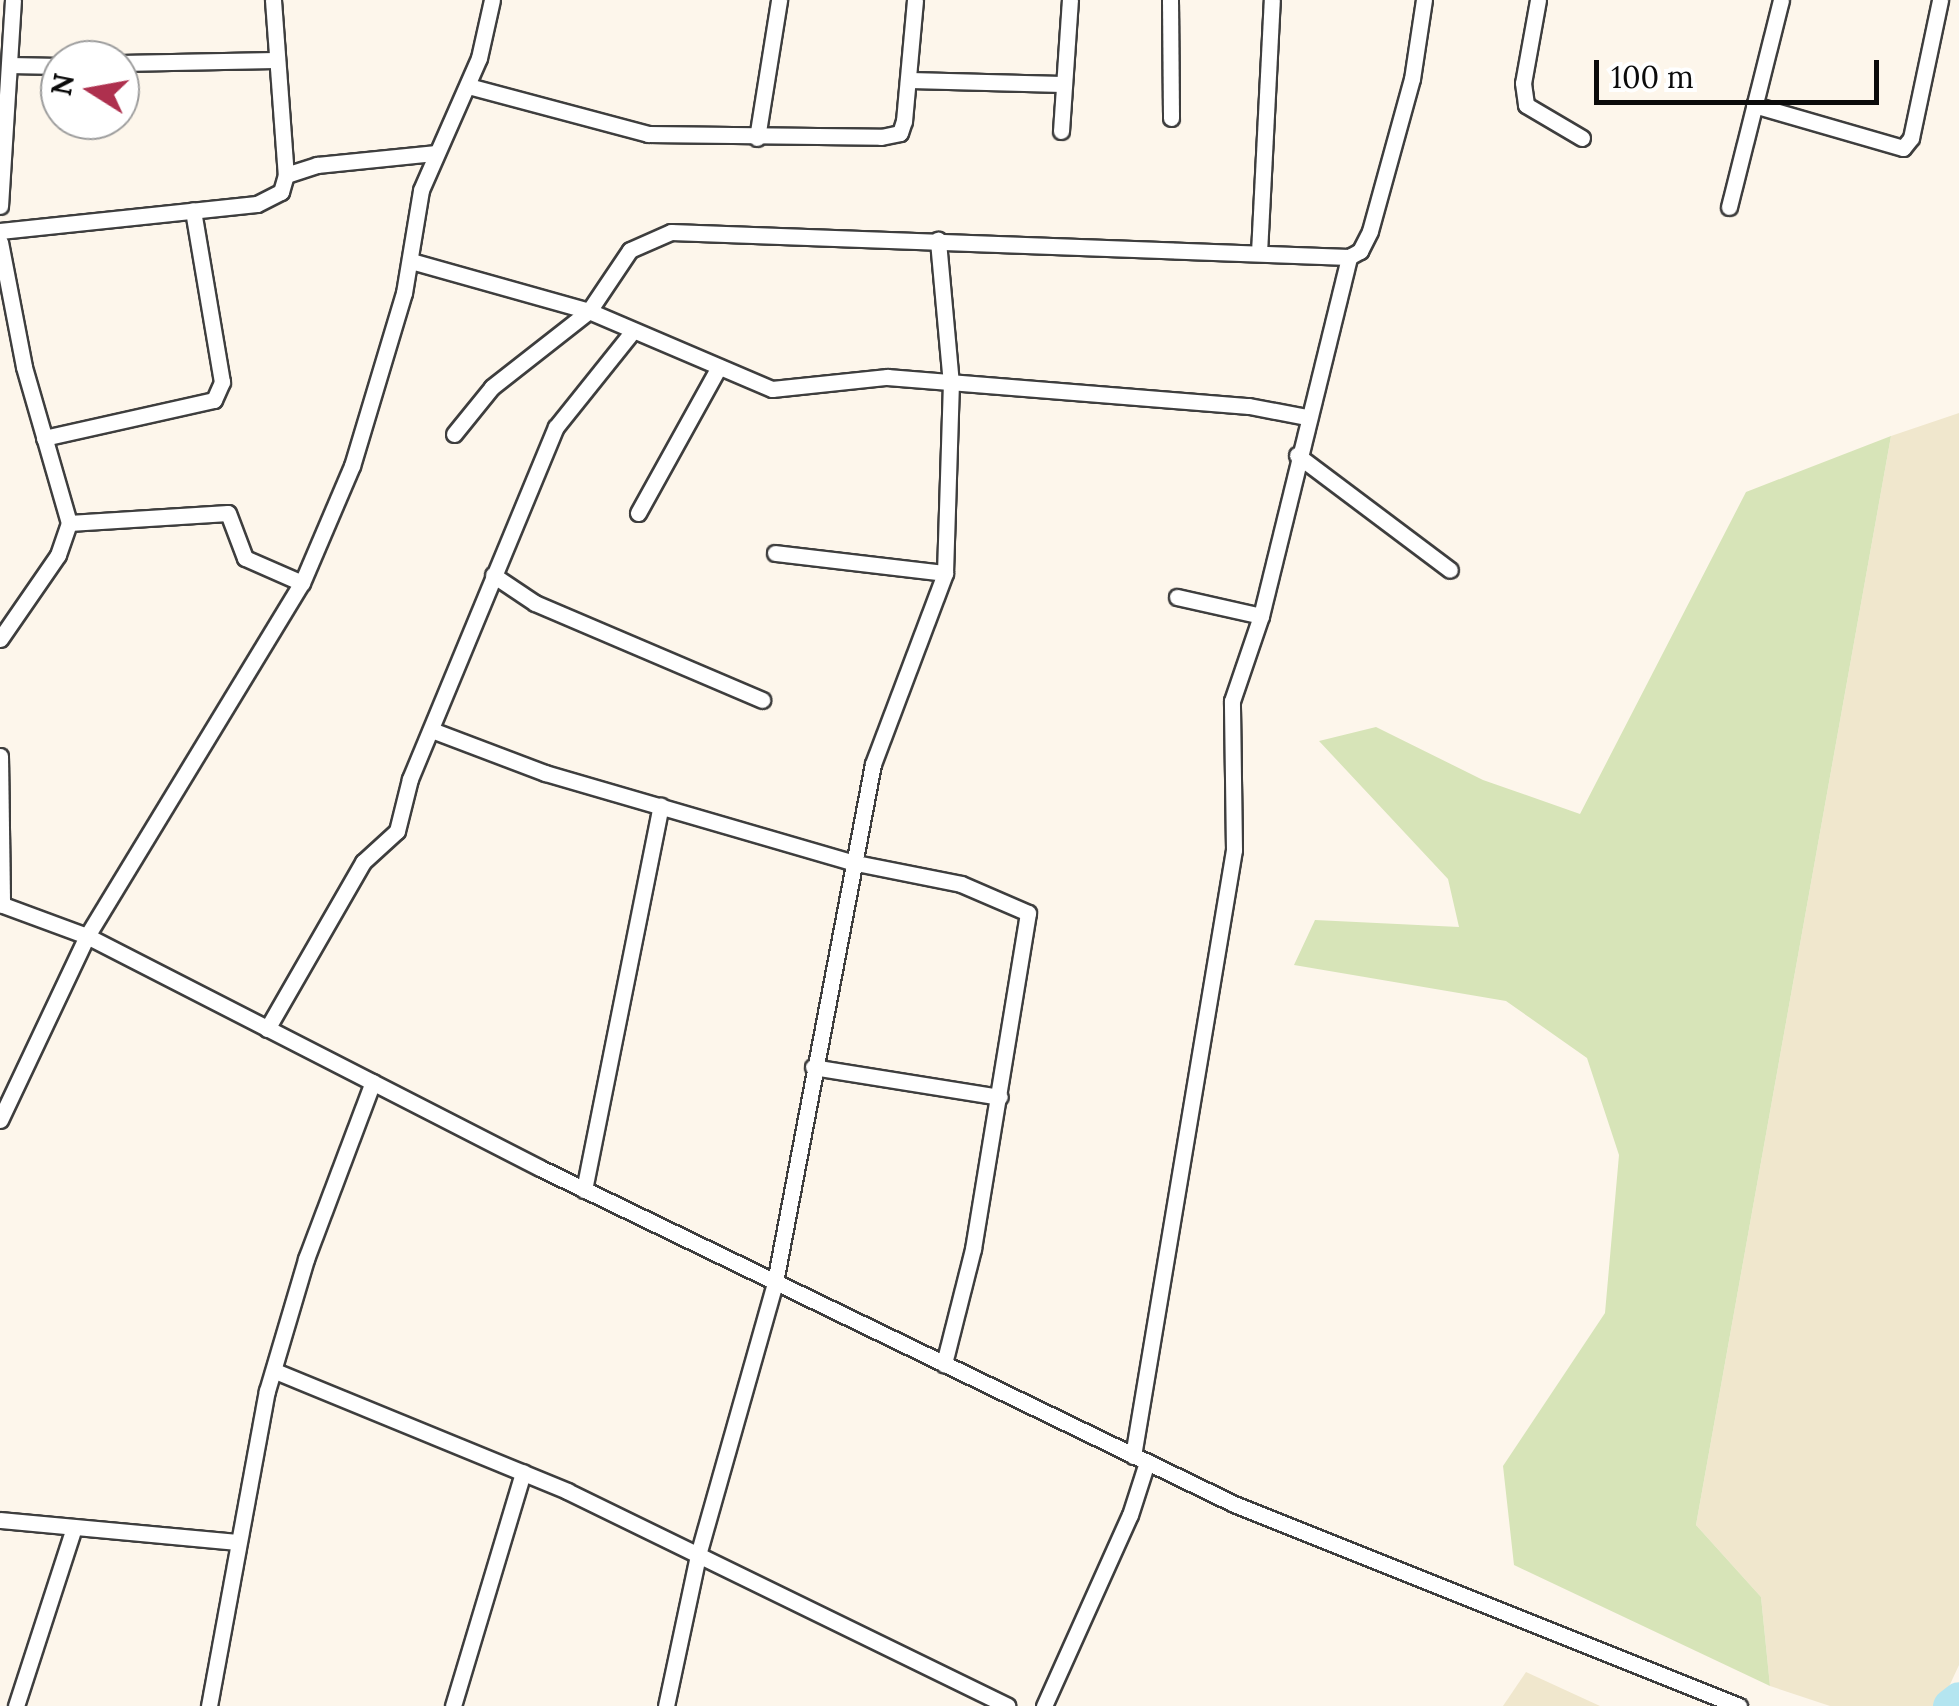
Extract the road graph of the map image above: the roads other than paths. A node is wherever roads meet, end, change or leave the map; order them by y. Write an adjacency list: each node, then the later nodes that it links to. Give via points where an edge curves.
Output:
1 (13, 0): 15 (street)
2 (273, 0): 13 (street)
3 (492, 0): 19 (street)
4 (779, 0): 23 (street)
5 (915, 0): 17 (street)
6 (1070, 0): 18 (street)
7 (1170, 0): 21 (street)
8 (1272, 0): 33 (street)
9 (1424, 0): 34 (street, via 1412,78 1370,231)
10 (1538, 0): 24 (street, via 1523,82 1526,104)
11 (1780, 0): 20 (street)
12 (1940, 0): 20 (street, via 1911,138 1903,148)
13 (275, 60): 14 (street); 26 (street)
14 (140, 63)
15 (9, 64): 16 (street); 27 (street)
16 (40, 65)
17 (908, 80): 18 (street); 23 (street, via 900,133)
18 (1064, 84): 22 (street)
19 (468, 86): 23 (street, via 648,134); 25 (street)
20 (1754, 105): 28 (street)
21 (1172, 118)
22 (1061, 131)
23 (756, 138)
24 (1582, 138)
25 (436, 153): 26 (street, via 316,165); 35 (street, via 414,218)
26 (286, 175): 29 (street, via 281,192 257,204)
27 (0, 206)
28 (1728, 207)
29 (193, 210): 30 (street); 42 (street, via 222,382 214,400)
30 (0, 231)
31 (938, 240): 33 (street); 36 (street, via 671,232 630,250); 39 (street)
32 (0, 242): 42 (street)
33 (1260, 253): 34 (street)
34 (1349, 257): 40 (street)
35 (411, 260): 36 (street); 50 (street, via 352,466)
36 (589, 311): 37 (street); 41 (street, via 492,387)
37 (633, 331): 38 (street); 49 (street, via 556,427)
38 (719, 367): 39 (street, via 790,391 851,376); 44 (street)
39 (951, 384): 40 (street, via 1249,406); 48 (street)
40 (1306, 417): 43 (street)
41 (454, 434)
42 (44, 438): 45 (street)
43 (1297, 455): 47 (street); 52 (street)
44 (638, 513)
45 (68, 523): 50 (street, via 228,513 249,562); 53 (street, via 58,556)
46 (775, 553): 48 (street)
47 (1450, 570)
48 (946, 574): 58 (street, via 873,764)
49 (493, 576): 54 (street, via 535,602); 55 (street)
50 (302, 582): 60 (street)
51 (1177, 598): 52 (street)
52 (1261, 616): 70 (street, via 1232,701 1234,850)
53 (0, 639)
54 (762, 700)
55 (434, 731): 57 (street, via 545,774); 61 (street, via 410,779 397,832 363,862)
56 (0, 756): 59 (street)
57 (661, 806): 58 (street); 66 (street)
58 (851, 862): 62 (street); 64 (street, via 961,884 1028,913)
59 (1, 905): 60 (street)
60 (87, 936): 61 (street); 65 (street)
61 (268, 1029): 63 (street)
62 (813, 1067): 64 (street); 67 (street)
63 (372, 1082): 66 (street); 69 (street, via 306,1260)
64 (1000, 1097): 68 (street, via 974,1249)
65 (0, 1120)
66 (584, 1190): 67 (street)
67 (776, 1282): 68 (street); 75 (street)
68 (944, 1364): 70 (street)
69 (274, 1372): 71 (street); 74 (street)
70 (1140, 1459): 81 (street, via 1130,1515); 82 (street, via 1234,1504)
71 (523, 1472): 75 (street); 78 (street)
72 (0, 1520): 73 (street)
73 (74, 1528): 74 (street); 76 (street)
74 (238, 1542): 77 (street)
75 (698, 1555): 79 (street); 80 (street)
76 (16, 1706)
77 (209, 1706)
78 (454, 1706)
79 (666, 1706)
80 (1007, 1706)
81 (1044, 1706)
82 (1738, 1706)

